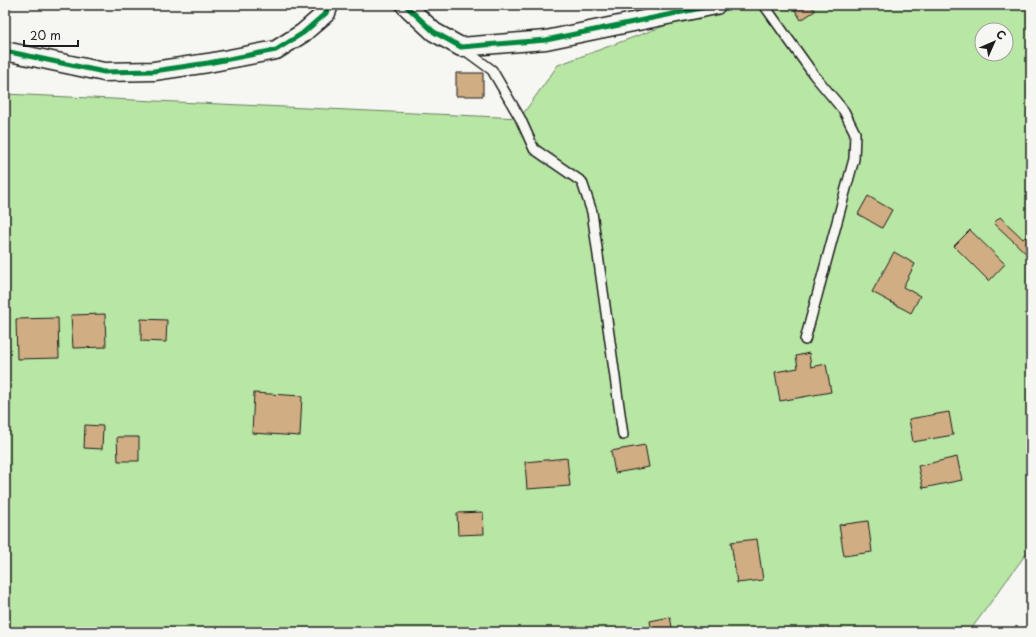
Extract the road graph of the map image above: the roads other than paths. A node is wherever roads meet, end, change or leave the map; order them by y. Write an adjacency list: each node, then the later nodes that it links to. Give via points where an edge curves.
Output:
1 (329, 5): 6 (street, via 326,13 303,33 276,50 162,70 104,72)
2 (405, 5): 5 (street, via 434,32)
3 (716, 5): 5 (street, via 546,40)
4 (764, 5): 7 (lane, via 814,75 844,111 855,133 854,159)
5 (461, 47): 8 (lane, via 492,70 520,118 534,149 582,182 592,212)
6 (5, 51)
7 (805, 340)
8 (623, 435)

